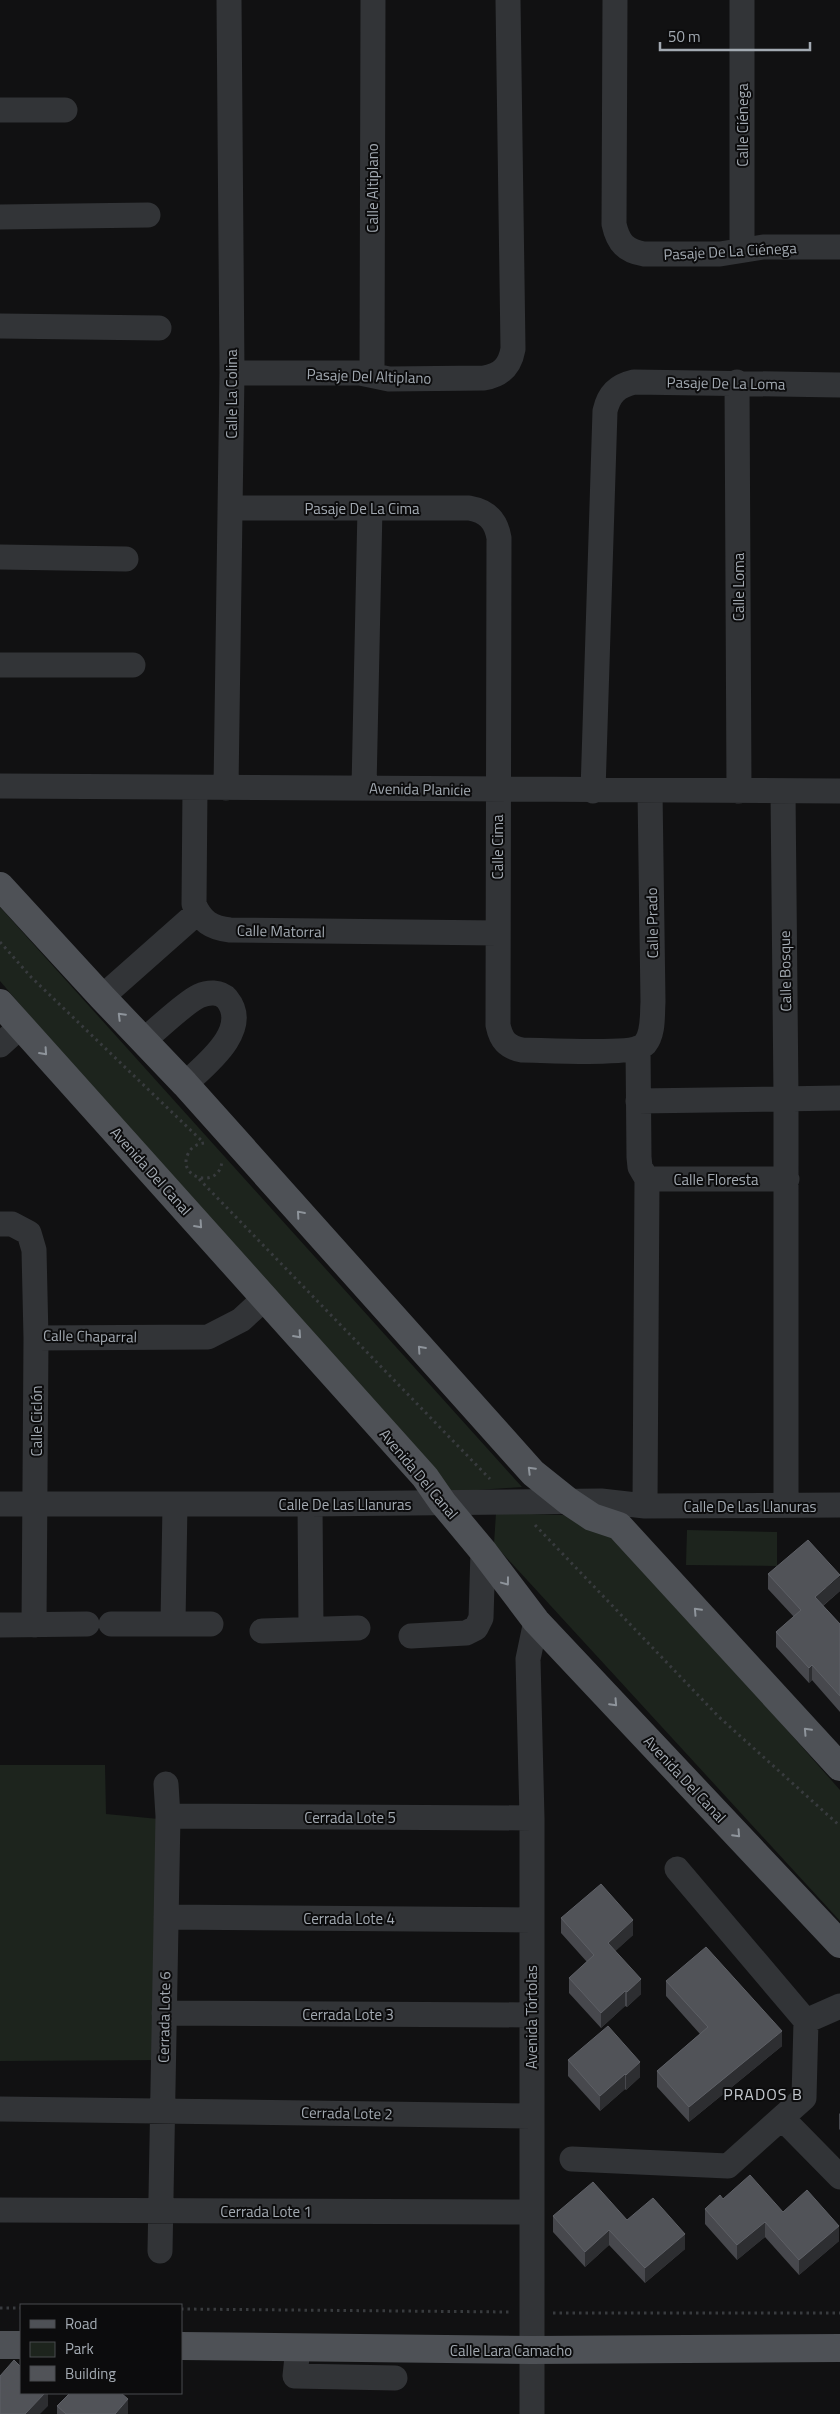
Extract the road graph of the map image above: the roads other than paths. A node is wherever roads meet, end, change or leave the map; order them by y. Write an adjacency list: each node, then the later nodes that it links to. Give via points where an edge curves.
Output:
1 (229, 0): 14 (street, Calle La Colina)
2 (373, 0): 15 (street, Calle Altiplano)
3 (508, 0): 15 (street, Pasaje Del Altiplano, via 511,360 505,370 484,378 389,379)
4 (616, 0): 11 (street, Pasaje De La Ciénega, via 616,236 622,246 644,254 720,254)
5 (742, 0): 11 (street, Calle Ciénega)
6 (0, 110): 7 (street)
7 (65, 110)
8 (148, 215): 9 (street)
9 (0, 217)
10 (840, 247): 11 (street, Pasaje De La Ciénega)
11 (742, 250)
12 (0, 326): 13 (street)
13 (158, 328)
14 (232, 374): 15 (street, Pasaje Del Altiplano); 18 (street, Calle La Colina)
15 (372, 375)
16 (737, 382): 17 (street, Pasaje De La Loma); 30 (street, Pasaje De La Loma, via 634,382 614,391 608,400 605,411); 32 (street, Calle Loma)
17 (840, 385)
18 (231, 508): 19 (street, Pasaje De La Cima); 27 (street, Calle La Colina)
19 (370, 508): 20 (street, Pasaje De La Cima, via 469,508); 28 (street)
20 (490, 516): 29 (street, Calle Cima, via 497,526 499,538)
21 (0, 557): 22 (street)
22 (126, 559)
23 (0, 665): 24 (street)
24 (133, 665)
25 (0, 786): 26 (street, Avenida Planicie)
26 (194, 788): 27 (street, Avenida Planicie); 36 (street, via 194,894)
27 (226, 788): 28 (street, Avenida Planicie)
28 (364, 788): 29 (street, Avenida Planicie)
29 (497, 789): 30 (street, Avenida Planicie); 37 (street, Calle Cima)
30 (593, 791): 31 (street, Avenida Planicie)
31 (650, 791): 32 (street, Avenida Planicie); 43 (street, Calle Prado, via 652,1026 648,1039)
32 (739, 791): 33 (street, Avenida Planicie)
33 (783, 791): 34 (street, Avenida Planicie); 45 (street, Calle Bosque)
34 (840, 791)
35 (0, 886): 38 (main road)
36 (198, 912): 37 (street, Calle Matorral, via 212,926 230,930); 38 (street)
37 (497, 933): 43 (street, Calle Cima, via 498,1024 505,1043 522,1050 617,1051)
38 (102, 997): 41 (main road, one-way to 38)
39 (0, 1002): 40 (main road, Avenida Del Canal)
40 (21, 1026): 42 (street); 51 (main road, Avenida Del Canal, one-way to 51)
41 (144, 1040): 44 (main road); 44 (street, via 197,997 217,993 226,998 233,1016 229,1036 222,1049)
42 (0, 1045)
43 (638, 1048): 47 (street)
44 (185, 1084): 53 (main road, one-way to 44, via 533,1473)
45 (786, 1097): 46 (street); 47 (street); 49 (street, Calle Bosque)
46 (840, 1098)
47 (638, 1101): 48 (street, via 640,1167)
48 (647, 1179): 49 (street, Calle Floresta); 61 (street)
49 (787, 1179): 59 (street)
50 (0, 1224): 52 (street, Calle Chaparral, via 21,1227 29,1233 32,1241)
51 (265, 1298): 52 (street, Calle Chaparral, via 241,1320 208,1336); 54 (main road, Avenida Del Canal, one-way to 54, via 425,1477)
52 (36, 1338): 56 (street, Calle Ciclón)
53 (568, 1501): 54 (street, Calle De Las Llanuras); 61 (street, Calle De Las Llanuras); 72 (main road, one-way to 53, via 619,1526 592,1517)
54 (443, 1503): 58 (street, Calle De Las Llanuras); 62 (main road, Avenida Del Canal)
55 (0, 1504): 56 (street, Calle De Las Llanuras)
56 (35, 1504): 57 (street, Calle De Las Llanuras); 67 (street, Calle Ciclón)
57 (175, 1504): 58 (street, Calle De Las Llanuras); 64 (street)
58 (310, 1504): 69 (street)
59 (786, 1505): 60 (street, Calle De Las Llanuras); 61 (street, Calle De Las Llanuras)
60 (840, 1505)
61 (645, 1506)
62 (483, 1551): 63 (main road, Avenida Del Canal, one-way to 63); 71 (street, via 481,1618 476,1628 466,1633)
63 (536, 1621): 75 (street, Avenida Tórtolas, via 528,1659); 79 (main road, Avenida Del Canal, one-way to 79)
64 (173, 1623): 65 (street); 67 (street)
65 (211, 1624)
66 (0, 1625): 67 (street)
67 (34, 1625)
68 (358, 1628): 69 (street)
69 (311, 1629): 70 (street)
70 (262, 1631)
71 (411, 1636)
72 (840, 1767)
73 (166, 1784): 74 (street, Cerrada Lote 6)
74 (168, 1816): 75 (street, Cerrada Lote 5); 77 (street, Cerrada Lote 6)
75 (532, 1818): 78 (street, Avenida Tórtolas)
76 (677, 1869): 83 (street)
77 (166, 1917): 78 (street, Cerrada Lote 4); 81 (street, Cerrada Lote 6)
78 (531, 1920): 82 (street, Avenida Tórtolas)
79 (840, 1944)
80 (840, 2006): 83 (street)
81 (164, 2013): 82 (street, Cerrada Lote 3); 85 (street, Cerrada Lote 6)
82 (531, 2015): 86 (street, Avenida Tórtolas)
83 (806, 2021): 87 (street, via 804,2098)
84 (0, 2109): 85 (street, Cerrada Lote 2)
85 (163, 2111): 86 (street, Cerrada Lote 2); 91 (street, Cerrada Lote 6)
86 (532, 2116): 92 (street, Avenida Tórtolas)
87 (782, 2118): 88 (street, via 728,2166); 89 (street)
88 (572, 2159)
89 (840, 2177)
90 (0, 2210): 91 (street, Cerrada Lote 1)
91 (161, 2210): 92 (street, Cerrada Lote 1); 93 (street, Cerrada Lote 6)
92 (532, 2212): 99 (street, Avenida Tórtolas)
93 (160, 2251)
94 (0, 2345): 95 (main road)
95 (20, 2346)
96 (182, 2346): 97 (main road, Calle Lara Camacho)
97 (298, 2347): 99 (main road, Calle Lara Camacho); 100 (street, via 295,2376)
98 (840, 2348): 99 (main road, Calle Lara Camacho)
99 (532, 2350): 101 (street, Avenida Tórtolas)
100 (395, 2378)
101 (532, 2414)

